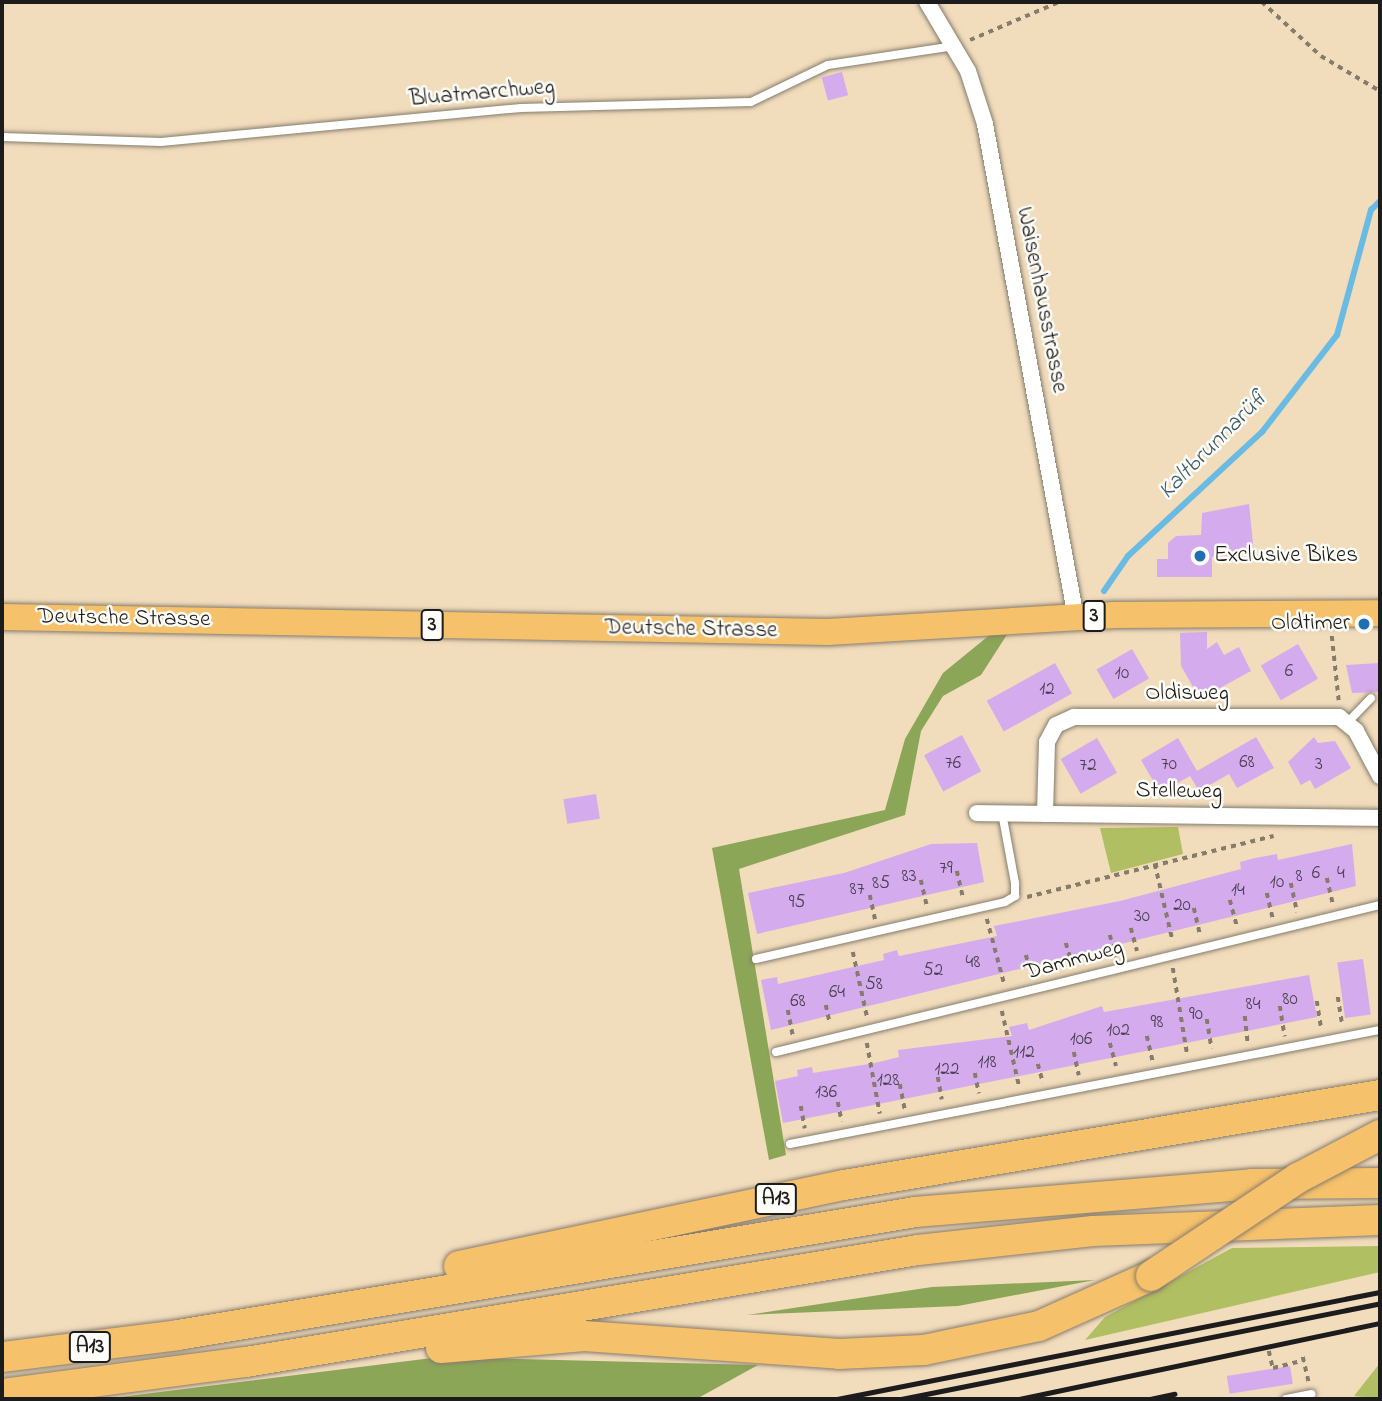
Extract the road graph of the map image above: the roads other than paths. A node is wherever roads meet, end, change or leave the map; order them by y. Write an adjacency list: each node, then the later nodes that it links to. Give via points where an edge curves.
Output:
1 (927, 2): 2 (street, Waisenhausstrasse)
2 (955, 46): 3 (lane, Bluatmarchweg, via 828,65 751,102 521,108 160,142); 6 (street, Waisenhausstrasse, via 985,124)
3 (2, 137)
4 (1380, 613): 6 (main road, Deutsche Strasse / 3)
5 (2, 617): 6 (main road, Deutsche Strasse / 3, via 828,632)
6 (1076, 618)
7 (1371, 698): 8 (lane)
8 (1344, 720): 9 (street); 12 (street, Oldisweg, via 1065,719 1047,742)
9 (1380, 776)
10 (977, 813): 11 (street, Stelleweg)
11 (1002, 813): 12 (street, Stelleweg); 15 (lane, via 1015,896)
12 (1045, 814): 13 (street, Stelleweg)
13 (1380, 818)
14 (1380, 905): 17 (lane, Dammweg)
15 (757, 959)
16 (1380, 1030): 20 (lane, via 1188,1062 1022,1101)
17 (776, 1052)
18 (1380, 1095): 23 (highway, A13, via 844,1185 336,1290)
19 (1380, 1135): 25 (highway, A13, bridge, via 1298,1178 1151,1276 1052,1322 925,1350 839,1354 584,1336 501,1339 365,1359)
20 (790, 1144)
21 (1380, 1183): 23 (highway, A13, via 1252,1184 915,1212)
22 (1380, 1220): 25 (highway, A13, via 1093,1231 918,1250)
23 (178, 1335): 24 (highway, A13)
24 (2, 1357)
25 (246, 1362): 26 (highway, A13)
26 (2, 1394)
27 (1312, 1394): 28 (lane)
28 (1286, 1399)

